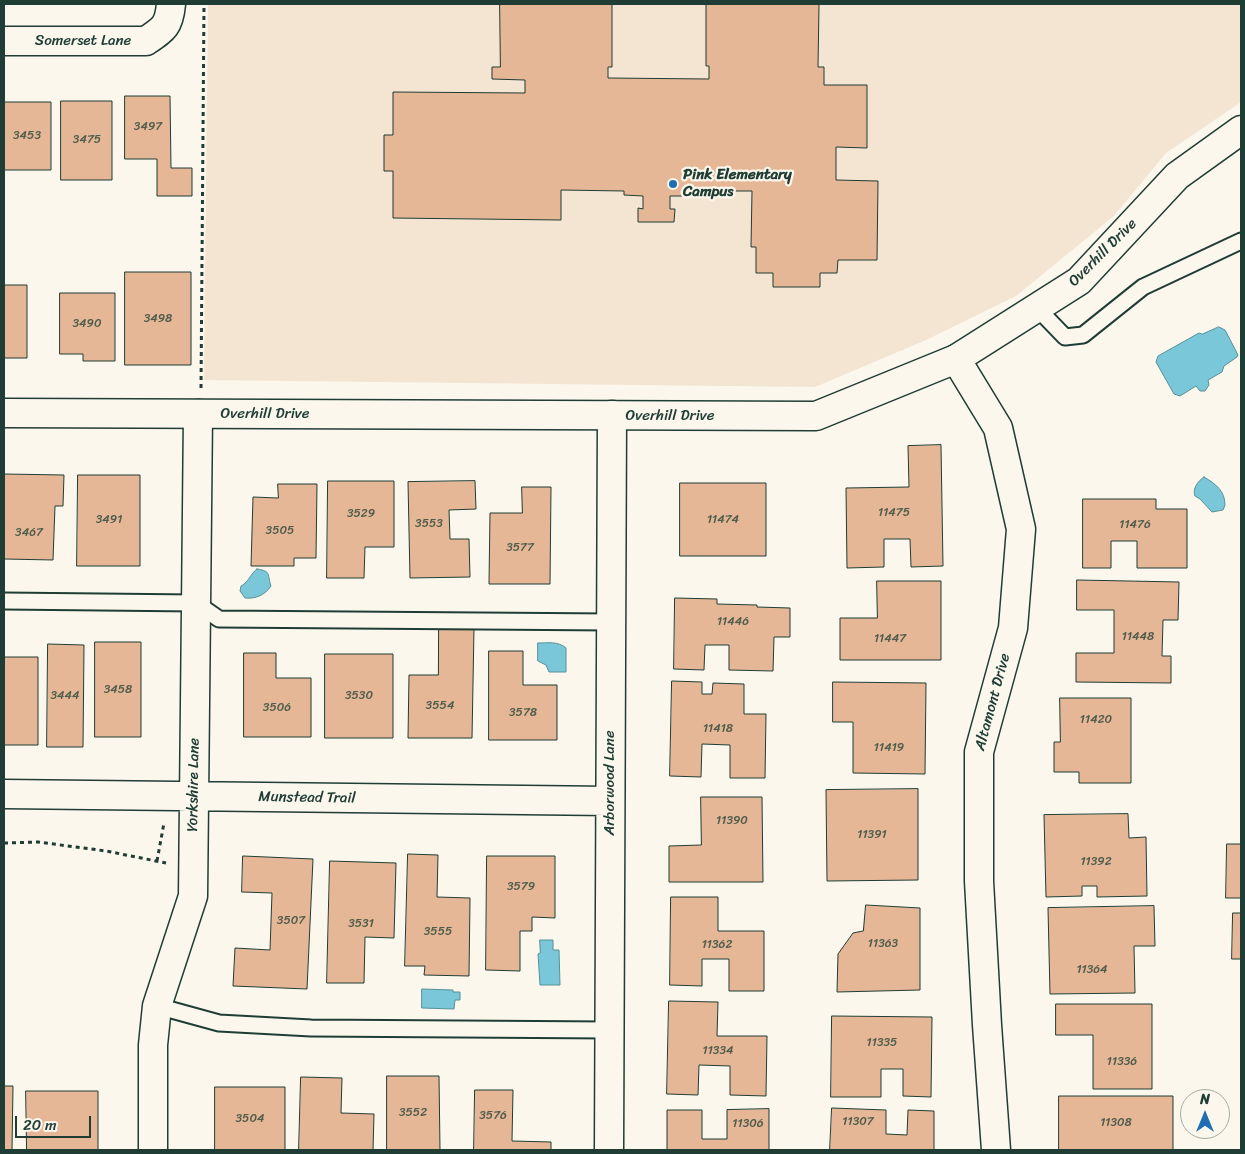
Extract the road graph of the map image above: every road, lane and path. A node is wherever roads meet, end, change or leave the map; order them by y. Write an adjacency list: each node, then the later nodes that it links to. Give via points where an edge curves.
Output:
1 (171, 4): 3 (street, Somerset Lane, via 169,21 146,41)
2 (204, 4): 8 (path)
3 (4, 41)
4 (1241, 130): 6 (street, Overhill Drive, via 1177,176 1078,281)
5 (1241, 241): 6 (lane, via 1143,287 1084,335 1065,338)
6 (1038, 308): 7 (street, Overhill Drive)
7 (956, 359): 10 (street, Overhill Drive, via 816,416); 25 (street, Altamont Drive, via 998,428 1021,529 1013,628 979,752 979,881)
8 (200, 401): 9 (street, Overhill Drive); 10 (street, Overhill Drive); 12 (street, Yorkshire Lane)
9 (4, 413)
10 (612, 415): 13 (street, Arborwood Lane)
11 (4, 601): 12 (lane)
12 (196, 603): 13 (lane, via 219,619); 15 (street, Yorkshire Lane)
13 (611, 622): 16 (street, Arborwood Lane)
14 (4, 794): 15 (street, Munstead Trail)
15 (194, 797): 16 (street, Munstead Trail); 20 (street, Yorkshire Lane)
16 (610, 801): 22 (street, Arborwood Lane)
17 (164, 824): 19 (path)
18 (4, 843): 19 (path, via 38,842)
19 (157, 861): 20 (path)
20 (194, 868): 21 (street, Yorkshire Lane, via 193,896)
21 (157, 1006): 22 (lane, via 219,1022 311,1028); 23 (street, Yorkshire Lane, via 153,1045)
22 (609, 1030): 24 (street, Arborwood Lane)
23 (153, 1150)
24 (609, 1150)
25 (996, 1150)

